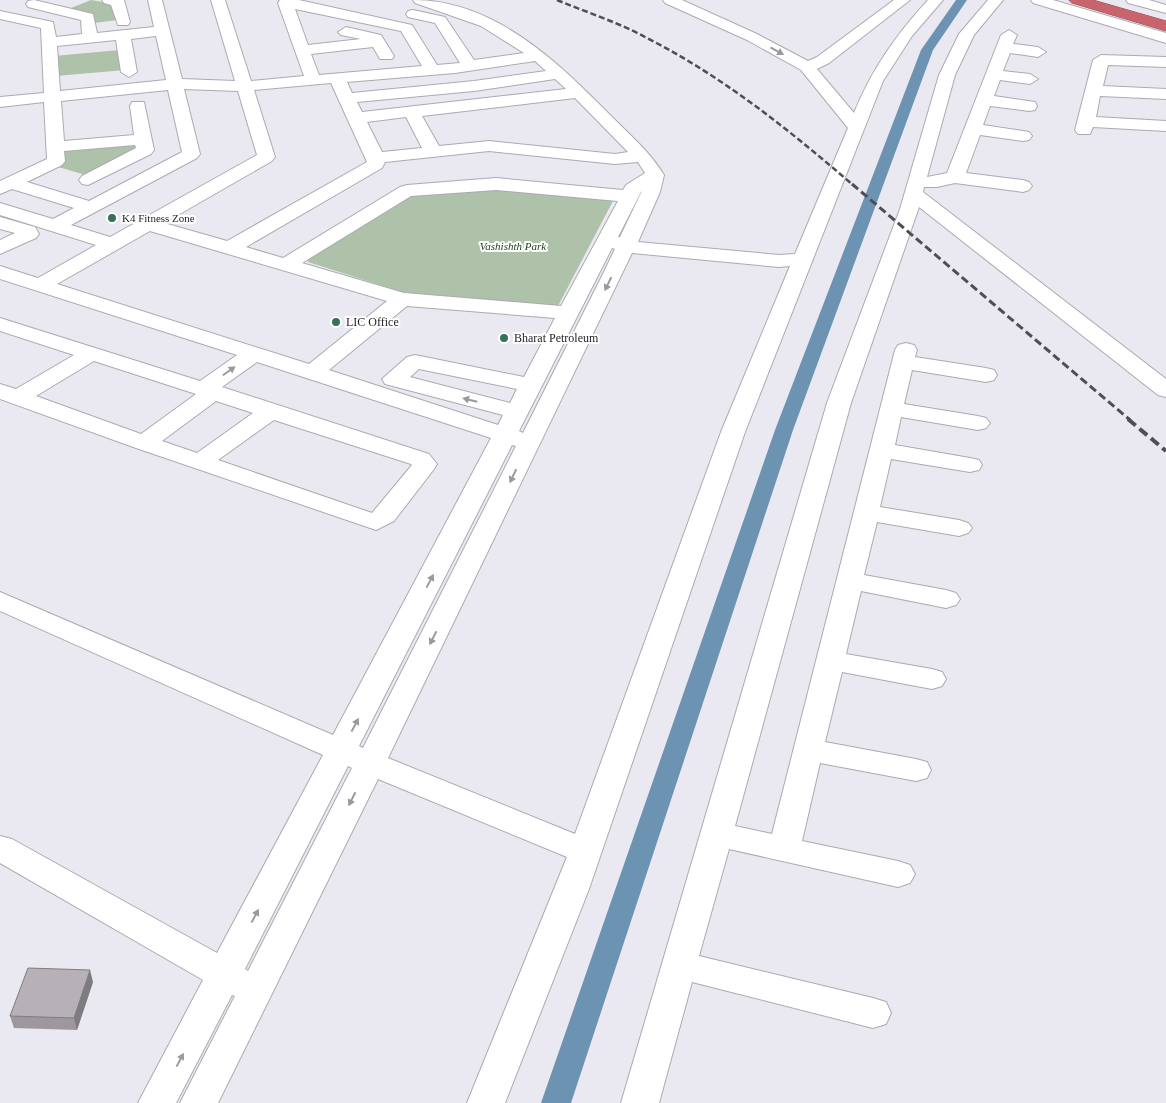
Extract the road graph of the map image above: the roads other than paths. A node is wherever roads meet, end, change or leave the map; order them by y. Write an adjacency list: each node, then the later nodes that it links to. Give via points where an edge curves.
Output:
1 (85, 0): 17 (street)
2 (109, 0): 28 (street, via 118,2)
3 (155, 0): 22 (street)
4 (218, 0): 51 (street)
5 (420, 0): 35 (street, via 482,21)
6 (890, 0): 39 (street, via 813,58)
7 (903, 0): 39 (street, via 823,60)
8 (936, 0): 69 (street, via 906,33 875,81)
9 (996, 0): 83 (street, via 966,34 947,75)
10 (1038, 0): 30 (street)
11 (1133, 0): 16 (street)
12 (1091, 1): 20 (highway); 24 (highway); 27 (highway, via 1119,18)
13 (38, 2): 17 (street); 18 (street)
14 (288, 2): 19 (street); 21 (street)
15 (662, 2): 39 (street, one-way to 39, via 752,37); 52 (street, via 757,52 788,74)
16 (1166, 9)
17 (60, 10): 26 (street, via 88,17)
18 (2, 15): 31 (street, via 48,25)
19 (344, 15): 34 (street, via 407,28); 38 (street, via 365,5 440,20)
20 (1166, 18)
21 (291, 20): 23 (street); 36 (street)
22 (161, 24): 28 (street); 42 (street)
23 (310, 24)
24 (1166, 26)
25 (329, 28): 32 (street, via 376,38)
26 (90, 32): 28 (street); 31 (street)
27 (1166, 32)
28 (124, 35): 31 (street); 41 (street)
29 (1166, 38): 30 (street)
30 (1129, 45): 37 (street); 53 (street, via 1101,60)
31 (49, 49): 48 (street)
32 (383, 50): 34 (street); 36 (street)
33 (1038, 52): 45 (street, via 1006,41)
34 (422, 53): 40 (street)
35 (537, 56): 38 (street); 44 (street)
36 (304, 57): 50 (street)
37 (1166, 62)
38 (470, 66): 40 (street)
39 (807, 67): 52 (street)
40 (432, 70): 47 (street)
41 (129, 72): 42 (street); 43 (street)
42 (161, 73): 51 (street); 56 (street); 62 (street)
43 (110, 74)
44 (557, 74): 54 (street); 57 (street)
45 (994, 74): 49 (street); 58 (street)
46 (71, 77): 48 (street)
47 (337, 78): 50 (street); 57 (street)
48 (51, 79): 56 (street)
49 (1030, 79)
50 (313, 80): 51 (street)
51 (244, 86): 91 (street, via 266,157)
52 (824, 87): 69 (street)
53 (1093, 91): 55 (street); 68 (street, via 1085,126)
54 (577, 93): 61 (street); 76 (street)
55 (1166, 94)
56 (52, 96): 59 (street); 71 (street)
57 (347, 98): 66 (street)
58 (984, 100): 60 (street); 70 (street)
59 (0, 102)
60 (1029, 106)
61 (463, 107): 63 (street); 73 (street)
62 (153, 112): 65 (street); 71 (street); 80 (street, via 146,150); 85 (street, via 191,154)
63 (412, 112): 66 (street); 74 (street)
64 (72, 113): 71 (street)
65 (121, 116)
66 (356, 118): 75 (street)
67 (102, 126): 71 (street)
68 (1166, 126)
69 (857, 128): 97 (street)
70 (973, 129): 72 (street); 79 (street)
71 (54, 131): 77 (street, via 56,161)
72 (1023, 136)
73 (489, 146): 74 (street); 76 (street)
74 (433, 152): 75 (street)
75 (376, 158): 84 (street, via 376,164)
76 (648, 165): 86 (street); 93 (street, via 652,192)
77 (44, 167): 80 (street); 81 (street)
78 (1016, 168): 79 (street)
79 (958, 169): 82 (street); 83 (street, via 937,182)
80 (88, 180): 85 (street)
81 (5, 185): 88 (street)
82 (1023, 186)
83 (915, 188): 109 (street); 131 (street, via 839,403)
84 (332, 189): 87 (street); 96 (street)
85 (123, 190): 88 (street)
86 (629, 196): 87 (street, via 496,184 407,191); 93 (street)
87 (387, 203): 98 (street)
88 (90, 207): 92 (street)
89 (0, 209): 92 (street)
90 (0, 222): 95 (street, via 28,231 28,234)
91 (148, 224): 94 (street); 96 (street)
92 (55, 226): 94 (street)
93 (621, 241): 97 (street, via 779,261); 102 (street); 115 (street, one-way to 115)
94 (112, 244): 100 (street)
95 (0, 248)
96 (229, 248): 98 (street)
97 (804, 259): 134 (street, via 733,432)
98 (286, 265): 101 (street)
99 (0, 272): 100 (street)
100 (40, 285): 105 (street)
101 (402, 299): 102 (street); 106 (street)
102 (568, 313): 108 (street)
103 (0, 324): 104 (street)
104 (91, 354): 110 (street); 111 (street)
105 (265, 357): 106 (street); 110 (street)
106 (313, 372): 115 (street)
107 (986, 375): 112 (street, via 905,356)
108 (531, 385): 115 (street); 115 (street, one-way to 108, via 393,378 416,362)
109 (1166, 390)
110 (214, 392): 113 (street); 116 (street)
111 (9, 394): 116 (street)
112 (892, 409): 114 (street); 117 (street)
113 (270, 411): 118 (street); 118 (street, via 420,459 424,466 385,516 376,522)
114 (978, 423)
115 (518, 429): 127 (street, one-way to 115); 129 (street, one-way to 129)
116 (144, 443): 118 (street)
117 (881, 450): 119 (street); 120 (street)
118 (200, 462)
119 (970, 465)
120 (866, 512): 121 (street); 122 (street)
121 (959, 528)
122 (850, 581): 123 (street); 125 (street)
123 (946, 599)
124 (0, 601): 127 (street)
125 (830, 661): 126 (street); 128 (street)
126 (932, 679)
127 (342, 750): 129 (street); 137 (street, one-way to 127)
128 (808, 750): 130 (street); 133 (street)
129 (370, 763): 134 (street); 138 (street, one-way to 138)
130 (916, 770)
131 (717, 834): 133 (street); 136 (street)
132 (0, 848): 137 (street)
133 (784, 848): 135 (street)
134 (585, 851): 142 (street)
135 (898, 874)
136 (679, 965): 139 (street); 143 (street)
137 (224, 974): 138 (street); 140 (street, one-way to 137)
138 (255, 992): 141 (street)
139 (873, 1013)
140 (157, 1103)
141 (199, 1103)
142 (486, 1103)
143 (640, 1103)

